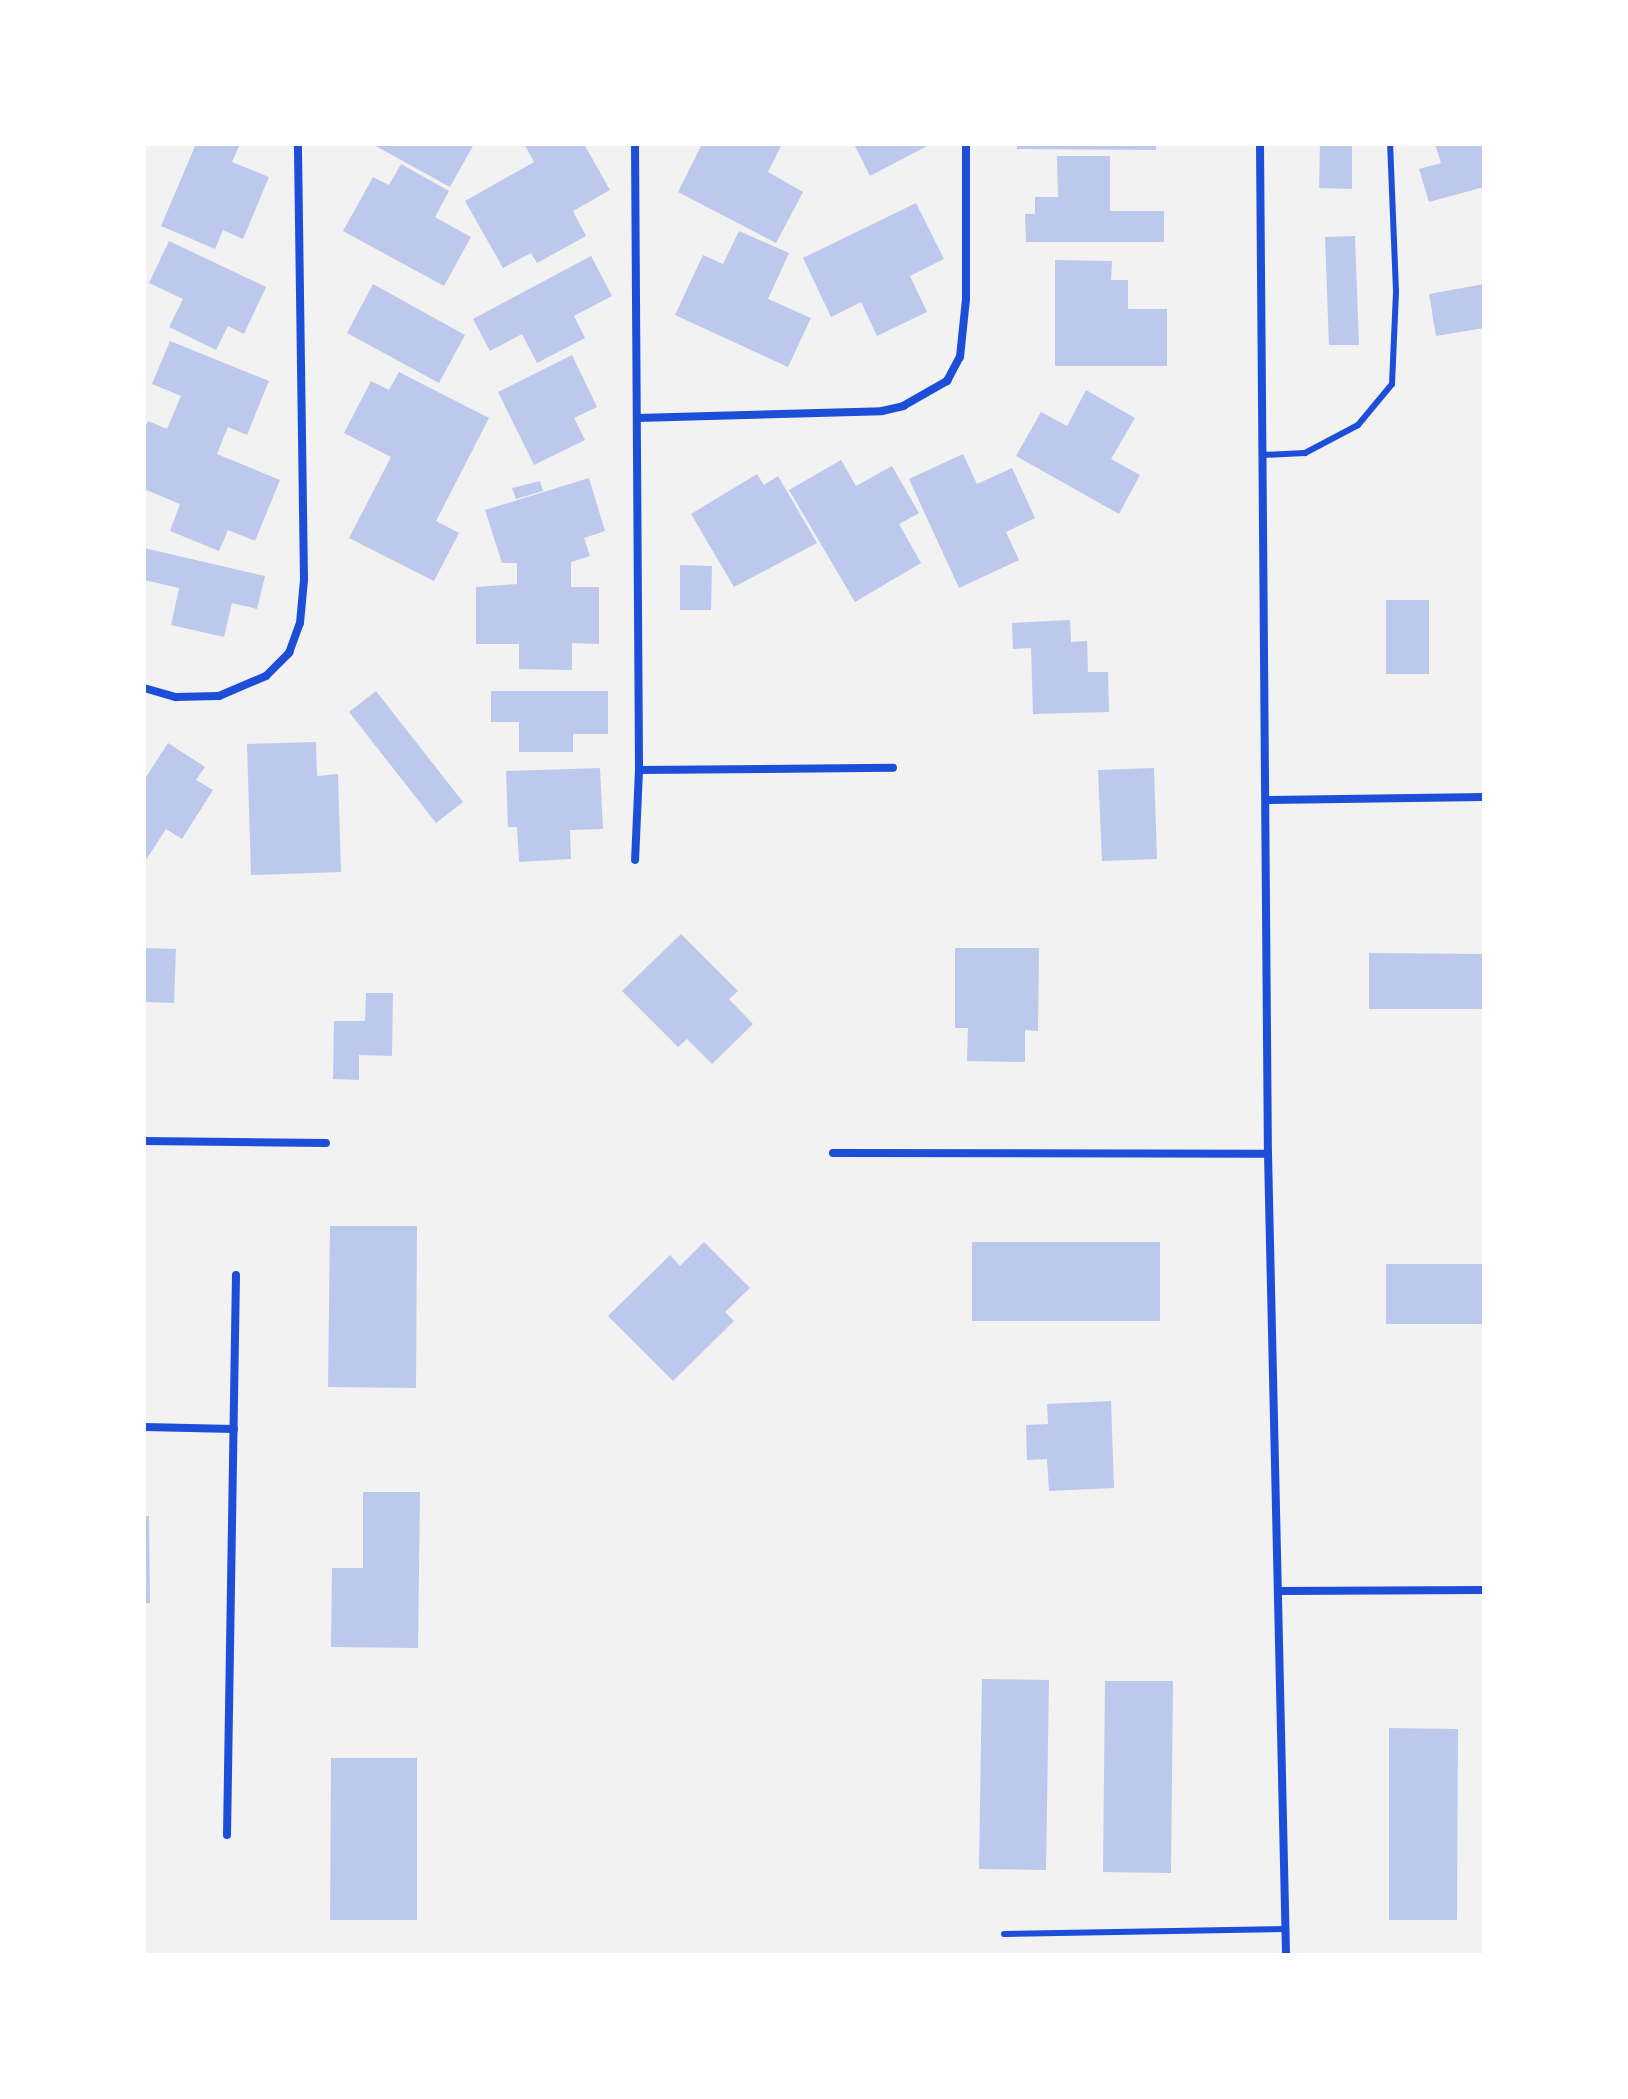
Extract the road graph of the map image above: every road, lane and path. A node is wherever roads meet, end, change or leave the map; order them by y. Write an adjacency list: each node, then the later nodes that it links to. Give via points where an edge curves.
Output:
1 (298, 144): 8 (street, via 304,580 300,623 289,653 266,676 219,696 176,697)
2 (635, 144): 6 (street)
3 (966, 144): 6 (street, via 966,299 960,357 940,385 903,406 882,411)
4 (1260, 144): 7 (street)
5 (1390, 144): 7 (lane, via 1396,291 1392,384 1358,425 1305,453)
6 (637, 418): 10 (street)
7 (1263, 455): 12 (street)
8 (144, 688)
9 (893, 768): 10 (street)
10 (639, 770): 13 (street)
11 (1484, 797): 12 (street)
12 (1266, 800): 17 (street)
13 (635, 860)
14 (144, 1141): 15 (street)
15 (326, 1143)
16 (833, 1153): 17 (street)
17 (1268, 1154): 22 (street)
18 (236, 1275): 20 (street)
19 (144, 1427): 20 (street)
20 (234, 1429): 23 (street)
21 (1484, 1590): 22 (street)
22 (1280, 1591): 24 (street)
23 (227, 1835)
24 (1286, 1929): 25 (lane); 26 (street)
25 (1004, 1934)
26 (1286, 1955)

